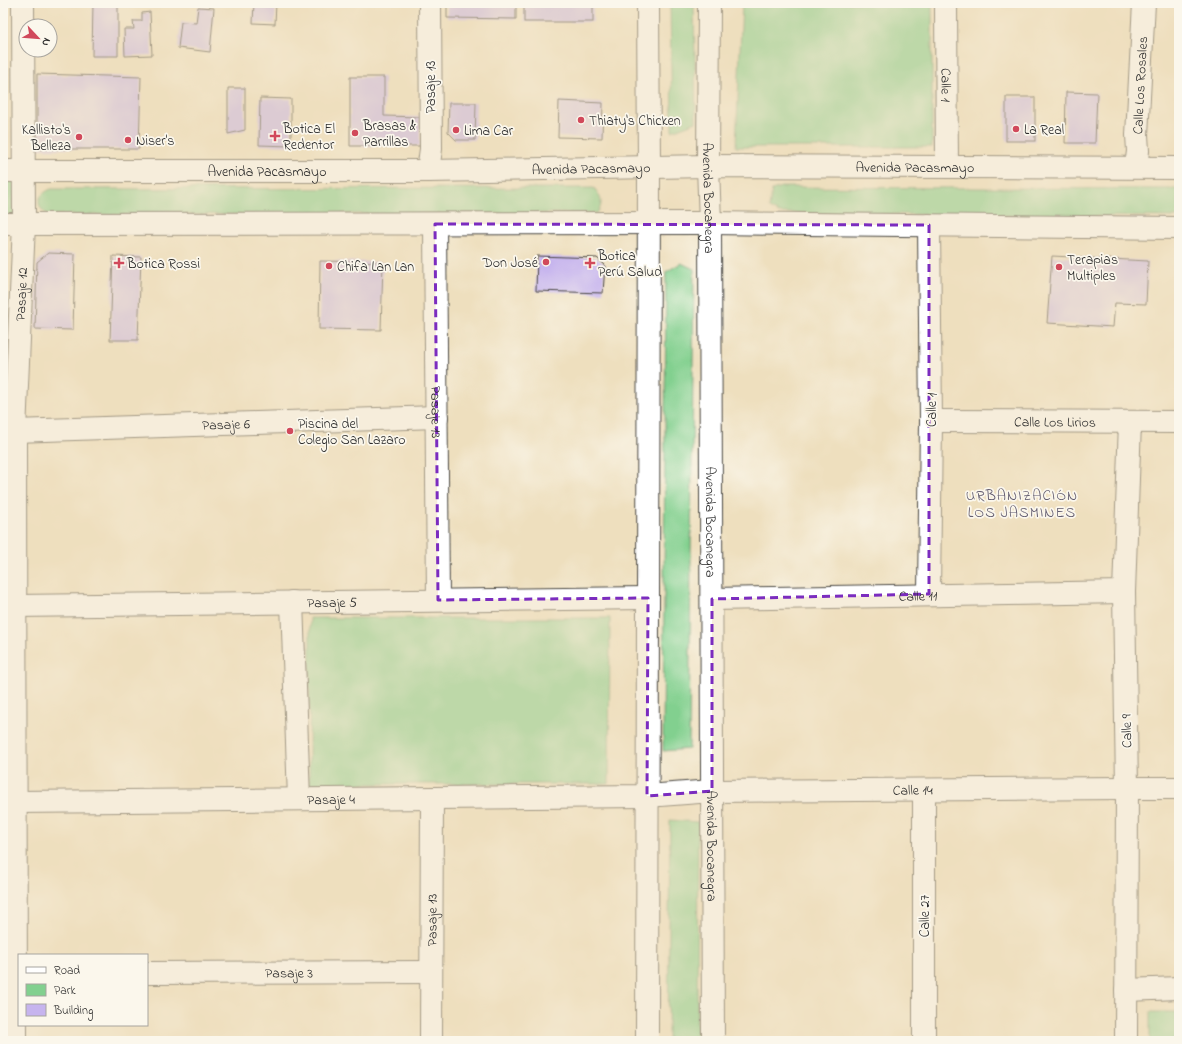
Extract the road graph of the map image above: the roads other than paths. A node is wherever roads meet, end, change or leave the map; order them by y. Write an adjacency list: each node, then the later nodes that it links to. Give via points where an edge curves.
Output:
1 (23, 3): 12 (street, Pasaje 12)
2 (430, 3): 13 (street, Pasaje 13, via 431,149)
3 (648, 3): 8 (street)
4 (709, 3): 7 (street, Avenida Bocanegra)
5 (946, 3): 9 (street, Calle 1)
6 (1144, 3): 10 (street, Calle Los Rosales)
7 (708, 166): 8 (street, Avenida Pacasmayo); 9 (street, Avenida Pacasmayo); 15 (street, Avenida Bocanegra)
8 (649, 167): 13 (street, Avenida Pacasmayo); 14 (street)
9 (947, 167): 10 (street, Avenida Pacasmayo)
10 (1136, 167): 11 (street, Avenida Pacasmayo)
11 (1179, 168)
12 (13, 171): 13 (street, Avenida Pacasmayo); 16 (street, Pasaje 12)
13 (428, 171)
14 (648, 223): 15 (street); 17 (street); 27 (street)
15 (710, 223): 18 (street); 28 (street, Avenida Bocanegra)
16 (14, 224): 17 (street); 24 (street, Pasaje 12)
17 (436, 224): 20 (street, Pasaje 13)
18 (929, 225): 19 (street); 21 (street, Calle 1)
19 (1179, 228)
20 (437, 417): 24 (street, Pasaje 6); 29 (street, Pasaje 13)
21 (931, 421): 22 (street, Calle Los Lirios); 26 (street, Calle 1)
22 (1130, 422): 23 (street, Calle Los Lirios); 25 (street, Calle 9)
23 (1179, 422)
24 (15, 431): 31 (street, Pasaje 12)
25 (1124, 592): 26 (street, Calle 11); 32 (street, Calle 9)
26 (929, 594): 28 (street, Calle 11)
27 (648, 598): 29 (street, Pasaje 5); 36 (street)
28 (712, 599): 35 (street, Avenida Bocanegra)
29 (438, 600): 30 (street, Pasaje 5)
30 (292, 602): 31 (street, Pasaje 5); 38 (street)
31 (15, 606): 39 (street, Pasaje 12)
32 (1127, 788): 33 (street, Calle 14); 34 (street, Calle 14); 44 (street, Calle 9)
33 (1179, 788)
34 (924, 790): 35 (street, Calle 14); 49 (street, Calle 27)
35 (712, 791): 36 (street, Calle 14); 48 (street, Avenida Bocanegra)
36 (647, 796): 37 (street, Pasaje 4); 47 (street)
37 (432, 798): 38 (street, Pasaje 4); 41 (street, Pasaje 13)
38 (299, 799): 39 (street, Pasaje 4)
39 (15, 802): 42 (street, Pasaje 12)
40 (148, 972): 41 (street, Pasaje 3)
41 (431, 972): 46 (street, Pasaje 13)
42 (17, 973): 45 (street, Pasaje 12)
43 (1179, 988): 44 (street)
44 (1126, 990): 50 (street, Calle 9)
45 (16, 1041)
46 (431, 1041)
47 (646, 1041)
48 (713, 1041)
49 (924, 1041)
50 (1126, 1041)

